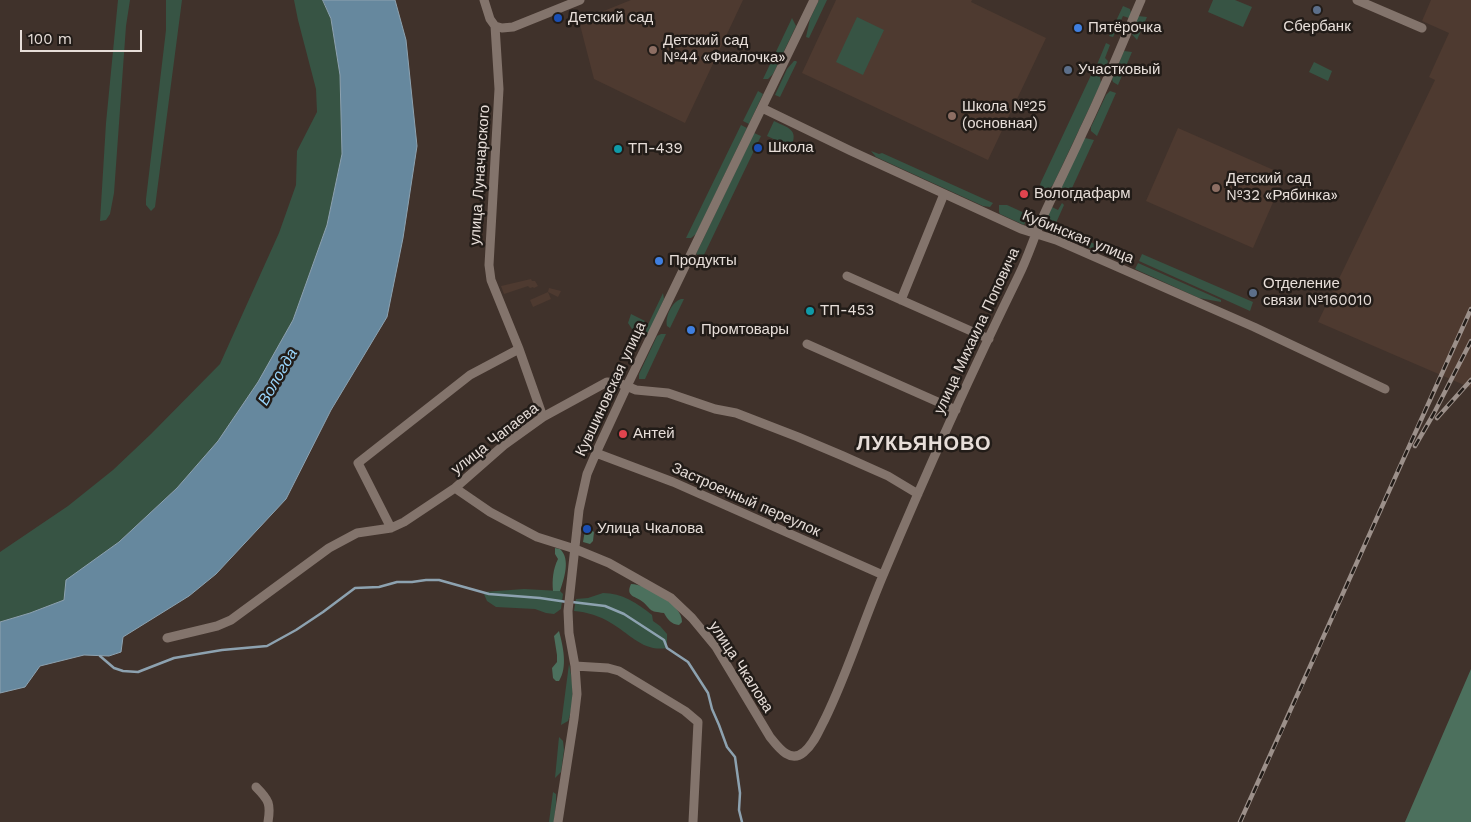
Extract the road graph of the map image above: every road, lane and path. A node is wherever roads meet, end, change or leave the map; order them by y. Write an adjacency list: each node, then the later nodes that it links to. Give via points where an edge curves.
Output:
1 (484, 0): 6 (street, улица Луначарского)
2 (580, 0): 6 (street, via 513,27)
3 (814, 0): 8 (street, Кувшиновская улица)
4 (1141, 0): 10 (street, улица Михаила Поповича)
5 (1357, 0): 7 (street)
6 (495, 26): 15 (street, улица Луначарского, via 499,89 489,265 491,280)
7 (1422, 28)
8 (762, 108): 9 (street, Кубинская улица); 16 (street, Кувшиновская улица)
9 (944, 194): 10 (street, Кубинская улица); 12 (street)
10 (1036, 234): 13 (street, улица Михаила Поповича); 17 (street, Кубинская улица, via 1056,240)
11 (847, 276): 12 (street)
12 (901, 300): 13 (street)
13 (989, 338): 18 (street, улица Михаила Поповича)
14 (807, 344): 18 (street)
15 (519, 349): 19 (street, улица Луначарского); 23 (street, via 470,375 358,463)
16 (627, 386): 19 (street, улица Чапаева, via 612,381 602,384); 20 (street, Кувшиновская улица); 22 (street, улица Чапаева, via 668,393 736,413 888,476)
17 (1385, 389)
18 (956, 410): 22 (street, улица Михаила Поповича)
19 (543, 417): 21 (street, улица Чапаева, via 504,445)
20 (596, 453): 24 (street, Кувшиновская улица, via 583,492); 25 (street, Застроечный переулок, via 673,482)
21 (455, 488): 23 (street, улица Чапаева); 24 (street, улица Чкалова, via 490,512 537,537)
22 (918, 494): 25 (street, улица Михаила Поповича)
23 (391, 528): 26 (street, улица Чапаева, via 357,533 329,548 232,620)
24 (575, 549): 27 (street, Кувшиновская улица, via 568,611); 28 (street, улица Чкалова, via 609,563 671,598 716,647 780,750 790,756)
25 (883, 576): 28 (street, улица Михаила Поповича, via 838,692 817,735)
26 (167, 638)
27 (576, 666): 31 (street, Кувшиновская улица, via 577,694); 32 (street, via 619,672 698,722)
28 (802, 754)
29 (256, 787): 30 (street, via 268,799)
30 (268, 822)
31 (558, 822)
32 (693, 822)

